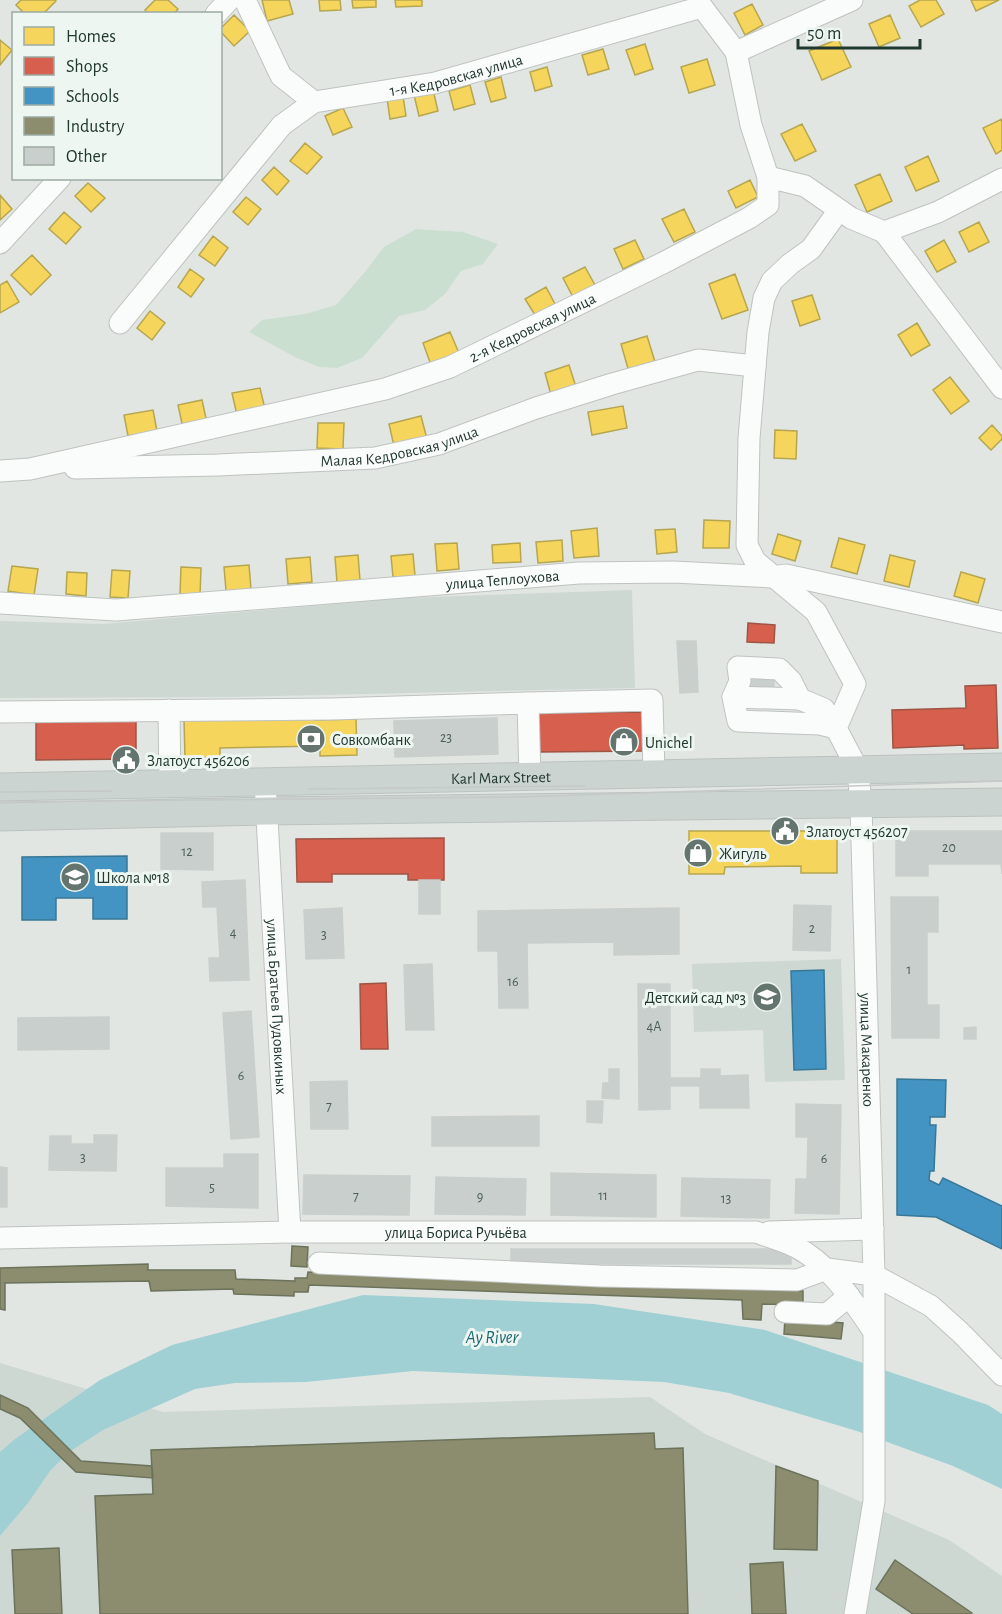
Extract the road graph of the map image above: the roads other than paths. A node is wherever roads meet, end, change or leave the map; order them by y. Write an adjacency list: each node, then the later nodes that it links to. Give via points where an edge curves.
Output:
1 (229, 0): 5 (street)
2 (245, 0): 7 (street, via 281,76)
3 (852, 0): 6 (street)
4 (700, 4): 6 (street, 1-я Кедровская улица); 7 (street, 1-я Кедровская улица, via 435,83)
5 (218, 12)
6 (736, 52): 8 (street, via 751,125)
7 (314, 102): 14 (street, 1-я Кедровская улица, via 282,125)
8 (768, 177): 11 (street, via 805,186); 17 (street, 2-я Кедровская улица, via 768,205 749,218 450,367 385,389)
9 (1002, 179): 12 (street, via 938,212)
10 (58, 180): 13 (street)
11 (839, 210): 12 (street); 15 (street, via 811,249 772,281 764,298)
12 (884, 232): 16 (street)
13 (0, 243)
14 (120, 323)
15 (755, 366): 17 (street, Малая Кедровская улица, via 698,360 536,408 439,444 375,458); 19 (street, via 747,545 755,561)
16 (1002, 388)
17 (30, 469): 18 (street, 2-я Кедровская улица)
18 (0, 471)
19 (773, 577): 20 (street, улица Теплоухова, via 579,573 116,610); 21 (street, улица Теплоухова, via 786,575); 27 (street, via 816,612 855,684)
20 (0, 603)
21 (1002, 622)
22 (733, 697): 23 (street); 23 (street, via 740,681 738,667 780,669); 27 (street, via 738,721 820,724)
23 (800, 699): 27 (street, via 824,709)
24 (528, 703): 25 (street); 30 (street, via 652,700); 31 (street)
25 (170, 710): 26 (street); 33 (street)
26 (0, 712)
27 (836, 729): 29 (street)
28 (1002, 767): 29 (main road, Karl Marx Street)
29 (858, 770): 30 (main road, Karl Marx Street); 36 (street, улица Макаренко)
30 (654, 774): 31 (main road, Karl Marx Street)
31 (530, 777): 32 (main road, Karl Marx Street)
32 (264, 782): 33 (main road, Karl Marx Street); 37 (street, улица Братьев Пудовкиных)
33 (170, 784): 34 (main road, Karl Marx Street)
34 (0, 788)
35 (1002, 802): 36 (main road, Karl Marx Street)
36 (861, 805): 37 (main road, Karl Marx Street); 39 (street, улица Макаренко)
37 (267, 811): 38 (main road, Karl Marx Street); 40 (street, улица Братьев Пудовкиных)
38 (0, 817)
39 (873, 1229): 41 (street); 45 (street, улица Макаренко)
40 (290, 1232): 41 (street, улица Бориса Ручьёва); 42 (street, улица Бориса Ручьёва)
41 (756, 1232): 44 (street, улица Бориса Ручьёва, via 796,1247)
42 (0, 1238)
43 (319, 1263): 44 (street, via 600,1276 797,1280)
44 (827, 1269): 45 (street); 46 (street, улица Бориса Ручьёва)
45 (874, 1275): 48 (street, улица Макаренко); 49 (street, via 931,1306)
46 (849, 1296): 47 (street, via 827,1314); 48 (street, улица Бориса Ручьёва)
47 (785, 1312)
48 (872, 1337): 50 (street, улица Макаренко, via 874,1501)
49 (1002, 1375)
50 (855, 1614)

